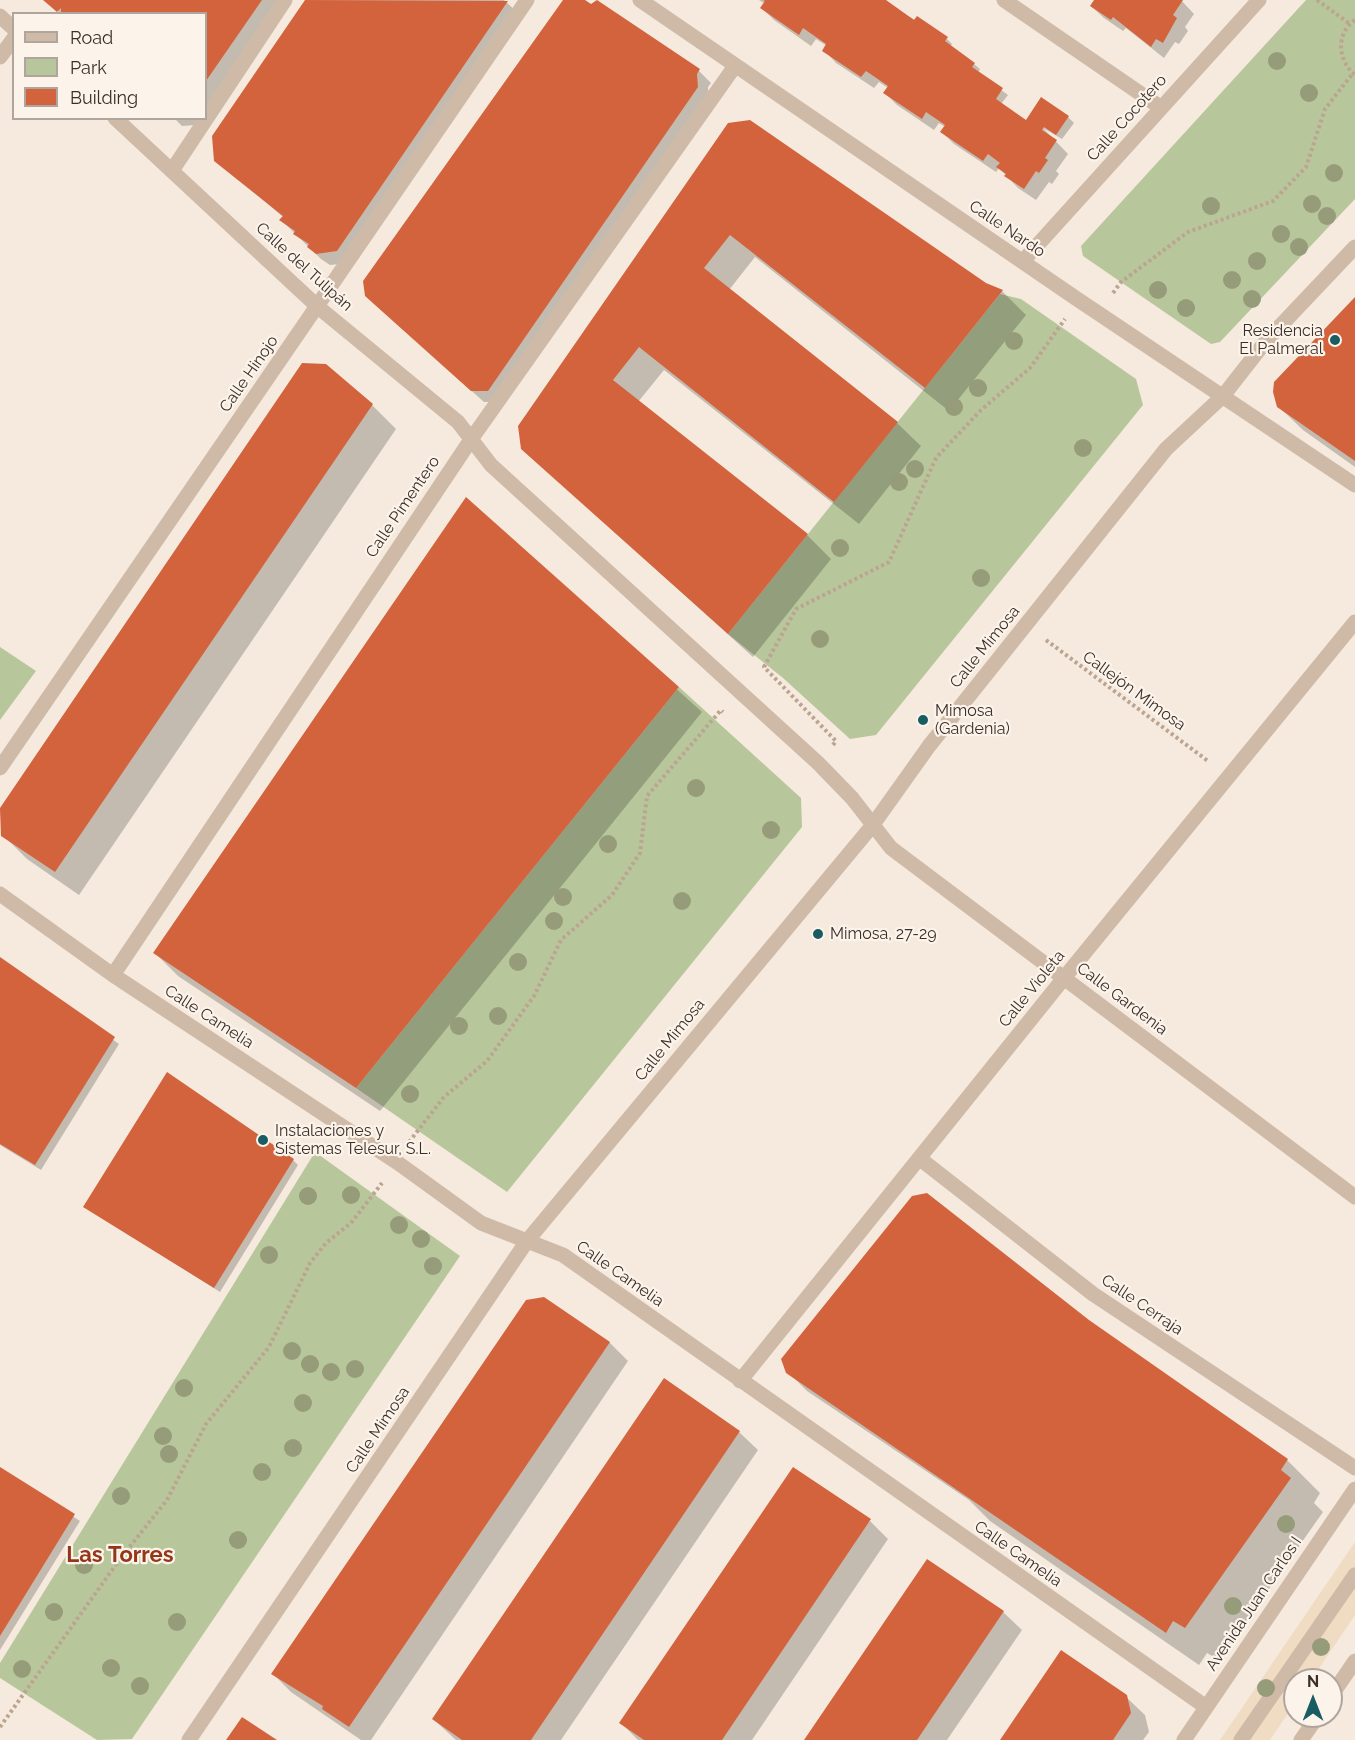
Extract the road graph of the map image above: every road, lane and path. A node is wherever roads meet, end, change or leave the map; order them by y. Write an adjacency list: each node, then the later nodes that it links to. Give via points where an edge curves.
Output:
1 (285, 0): 16 (street)
2 (527, 0): 23 (street, Calle Hinojo)
3 (640, 0): 13 (street, Calle Nardo)
4 (1004, 0): 15 (street)
5 (1259, 0): 15 (street, Calle Cocotero)
6 (1317, 0): 9 (path)
7 (0, 16): 10 (street)
8 (1355, 20): 9 (path)
9 (1350, 24): 14 (path, via 1342,36 1340,50 1344,63)
10 (12, 27)
11 (12, 41): 12 (street)
12 (0, 57)
13 (735, 66): 21 (street, Calle Nardo); 25 (street, Calle Pimentero)
14 (1354, 74): 22 (path, via 1325,110 1306,167 1273,201 1188,232)
15 (1160, 107): 21 (street, Calle Cocotero)
16 (207, 117)
17 (117, 120): 19 (street, Calle del Tulipán)
18 (205, 120): 19 (street)
19 (172, 170): 23 (street, Calle del Tulipán)
20 (1355, 248): 24 (street, Calle Mimosa, via 1266,341)
21 (1023, 261): 24 (street, Calle Nardo)
22 (1121, 282)
23 (318, 307): 25 (street, Calle del Tulipán, via 458,422); 29 (street, Calle Hinojo)
24 (1223, 396): 26 (street, Calle Nardo); 28 (street, Calle Mimosa, via 1166,449)
25 (472, 438): 31 (street, Calle del Tulipán, via 491,465 818,763 852,798); 33 (street, Calle Pimentero)
26 (1355, 485)
27 (1355, 622): 30 (street, Calle Violeta)
28 (1026, 626): 30 (path, Callejón Mimosa); 31 (street, Calle Mimosa, via 929,746)
29 (0, 768)
30 (1229, 776): 34 (street, Calle Violeta)
31 (872, 826): 34 (street, Calle Gardenia, via 891,848); 38 (street, Calle Mimosa)
32 (0, 894): 33 (street, Calle Camelia)
33 (113, 975): 38 (street, Calle Camelia, via 398,1163 481,1223)
34 (1064, 978): 35 (street, Calle Violeta); 37 (street, Calle Gardenia)
35 (919, 1158): 39 (street, Calle Violeta); 40 (street, Calle Cerraja, via 1093,1293)
36 (374, 1193): 46 (path, via 351,1223 326,1243 310,1263 269,1347 206,1424 167,1500)
37 (1355, 1197)
38 (527, 1242): 39 (street, Calle Camelia, via 563,1255); 47 (street, Calle Mimosa)
39 (740, 1381): 45 (street, Calle Camelia)
40 (1355, 1468)
41 (1355, 1489): 45 (street, Avenida Juan Carlos I)
42 (1355, 1575): 49 (street)
43 (1355, 1661): 44 (street)
44 (1343, 1678)
45 (1206, 1707): 48 (street, Avenida Juan Carlos I)
46 (0, 1727)
47 (189, 1740)
48 (1184, 1740)
49 (1241, 1740)

